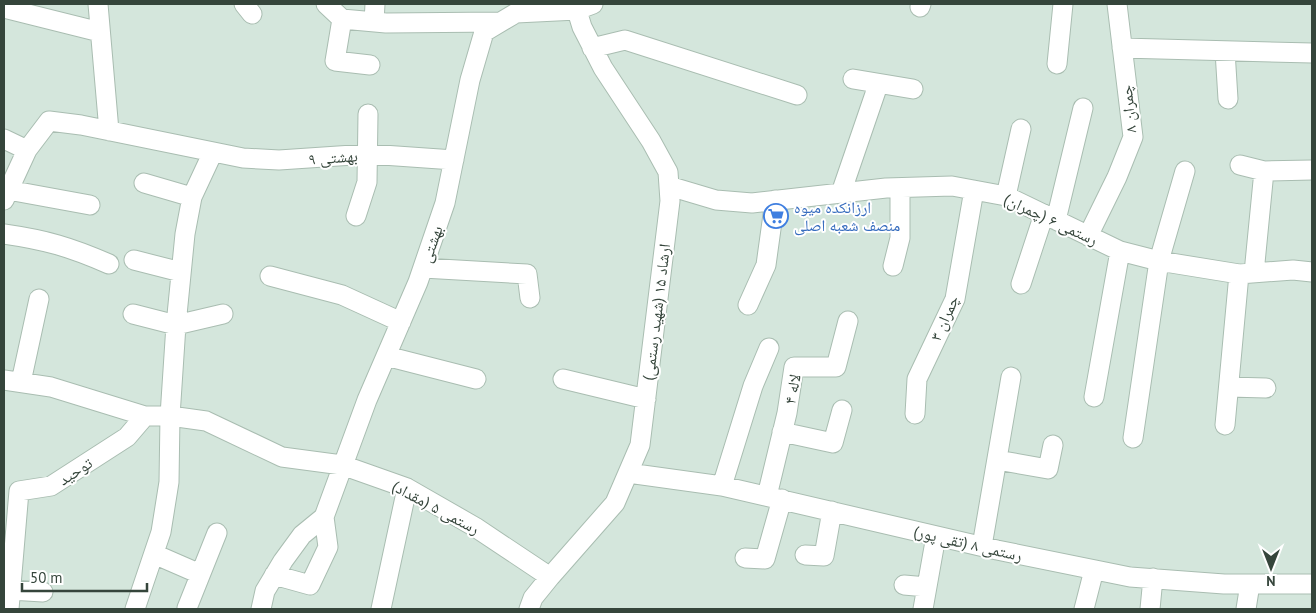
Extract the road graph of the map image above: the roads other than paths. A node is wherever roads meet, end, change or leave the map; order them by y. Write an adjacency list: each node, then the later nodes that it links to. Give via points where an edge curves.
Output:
1 (98, 4): 10 (street)
2 (326, 4): 8 (street)
3 (1063, 4): 15 (street)
4 (1117, 4): 12 (street, چمران ۸)
5 (582, 6): 9 (street, via 516,13); 11 (street, ارشاد ۱۵ (شهید رستمی), via 582,27)
6 (4, 8): 10 (street)
7 (374, 13): 8 (street); 9 (street)
8 (342, 19): 16 (street, via 335,62)
9 (501, 22): 30 (street, بهشتی, via 484,32 470,80)
10 (100, 32): 25 (street)
11 (592, 48): 20 (street, via 625,40); 36 (street, ارشاد ۱۵ (شهید رستمی), via 651,141 668,172)
12 (1122, 48): 13 (street); 48 (street, چمران ۸, via 1133,137)
13 (1224, 51): 14 (street); 21 (street)
14 (1312, 53)
15 (1057, 64)
16 (370, 65)
17 (853, 79): 18 (street)
18 (878, 85): 19 (street); 39 (street)
19 (913, 89)
20 (797, 95)
21 (1228, 99)
22 (1083, 108): 46 (street)
23 (368, 114): 29 (street)
24 (1021, 129): 41 (street)
25 (109, 131): 27 (street, بهشتی ۹, via 48,121); 28 (street, بهشتی ۹)
26 (4, 139): 27 (street)
27 (27, 150): 40 (street)
28 (213, 152): 29 (street, بهشتی ۹, via 279,160); 42 (street)
29 (368, 154): 30 (street, بهشتی ۹); 45 (street, via 367,182)
30 (454, 160): 54 (street, بهشتی, via 445,203)
31 (1240, 165): 34 (street)
32 (1312, 170): 34 (street)
33 (1185, 171): 51 (street)
34 (1264, 171): 57 (street)
35 (144, 183): 42 (street)
36 (669, 186): 43 (street, رستمی ۶ (چمران), via 716,200 752,203); 77 (street, ارشاد ۱۵ (شهید رستمی), via 670,201)
37 (900, 188): 38 (street, رستمی ۶ (چمران), via 952,186); 39 (street, رستمی ۶ (چمران)); 53 (street, via 900,238)
38 (974, 190): 41 (street, رستمی ۶ (چمران)); 79 (street, چمران ۳, via 955,299 917,379)
39 (841, 193): 43 (street, رستمی ۶ (چمران))
40 (6, 195): 44 (street)
41 (1006, 196): 46 (street, رستمی ۶ (چمران))
42 (192, 197): 55 (street)
43 (775, 200): 62 (street, via 766,265)
44 (90, 205)
45 (356, 216)
46 (1050, 217): 48 (street, رستمی ۶ (چمران)); 59 (street)
47 (4, 234): 52 (street, via 48,241)
48 (1088, 236): 49 (street, رستمی ۶ (چمران))
49 (1120, 251): 51 (street, رستمی ۶ (چمران)); 76 (street)
50 (134, 260): 55 (street)
51 (1159, 261): 57 (street, رستمی ۶ (چمران)); 84 (street)
52 (109, 264)
53 (893, 266)
54 (423, 268): 60 (street, via 527,274); 66 (street, بهشتی)
55 (181, 272): 67 (street)
56 (1312, 272): 57 (street, رستمی ۶ (چمران))
57 (1246, 273): 74 (street)
58 (270, 276): 66 (street, via 342,294)
59 (1022, 284)
60 (530, 298)
61 (39, 299): 73 (street)
62 (748, 305)
63 (133, 314): 67 (street)
64 (223, 314): 67 (street)
65 (848, 320): 83 (street, لاله ۴, via 836,367 794,367)
66 (401, 322): 69 (street, بهشتی)
67 (176, 325): 81 (street)
68 (769, 348): 89 (street, via 753,386)
69 (386, 356): 71 (street); 87 (street, بهشتی)
70 (1011, 377): 86 (street)
71 (476, 378)
72 (563, 378): 77 (street)
73 (13, 381): 80 (street, رستمی ۵ (مقداد), via 51,387)
74 (1229, 386): 75 (street); 82 (street)
75 (1266, 388)
76 (1094, 397)
77 (646, 399): 88 (street, ارشاد ۱۵ (شهید رستمی), via 640,445)
78 (842, 410): 83 (street, via 833,443)
79 (914, 414)
80 (146, 416): 81 (street, رستمی ۵ (مقداد)); 110 (street, توحید, via 127,436 51,486 19,491)
81 (170, 416): 87 (street, رستمی ۵ (مقداد), via 206,421 282,457); 97 (street, via 169,482)
82 (1225, 425)
83 (782, 432): 91 (street, لاله ۴)
84 (1133, 438)
85 (1053, 444): 86 (street, via 1048,469)
86 (997, 460): 96 (street)
87 (342, 465): 90 (street, رستمی ۵ (مقداد)); 93 (street, بهشتی)
88 (628, 473): 89 (street, رستمی ۸ (تقی پور)); 103 (street, ارشاد ۱۵ (شهید رستمی), via 614,502)
89 (722, 486): 91 (street, رستمی ۸ (تقی پور))
90 (407, 488): 103 (street, رستمی ۵ (مقداد), via 475,527); 114 (street)
91 (775, 498): 92 (street, رستمی ۸ (تقی پور)); 99 (street, لاله ۴, via 765,559)
92 (832, 511): 95 (street, رستمی ۸ (تقی پور)); 98 (street, via 824,556)
93 (324, 517): 102 (street, via 302,535); 102 (street, via 328,547 310,585)
94 (217, 533): 101 (street)
95 (936, 536): 96 (street, رستمی ۸ (تقی پور)); 108 (street)
96 (982, 546): 100 (street, رستمی ۸ (تقی پور))
97 (154, 554): 101 (street); 112 (street)
98 (805, 555)
99 (745, 558)
100 (1094, 570): 104 (street, رستمی ۸ (تقی پور)); 117 (street)
101 (200, 574): 111 (street)
102 (274, 575): 113 (street, via 265,591)
103 (550, 577): 115 (street, ارشاد ۱۵ (شهید رستمی), via 533,598)
104 (1153, 578): 105 (street, رستمی ۸ (تقی پور)); 118 (street)
105 (1250, 584): 106 (street, رستمی ۸ (تقی پور)); 119 (street)
106 (1312, 584)
107 (904, 585): 108 (street)
108 (927, 587): 116 (street)
109 (43, 592): 110 (street)
110 (8, 603)
111 (187, 608)
112 (135, 609)
113 (261, 609)
114 (381, 609)
115 (529, 609)
116 (923, 609)
117 (1084, 609)
118 (1150, 609)
119 (1246, 609)

